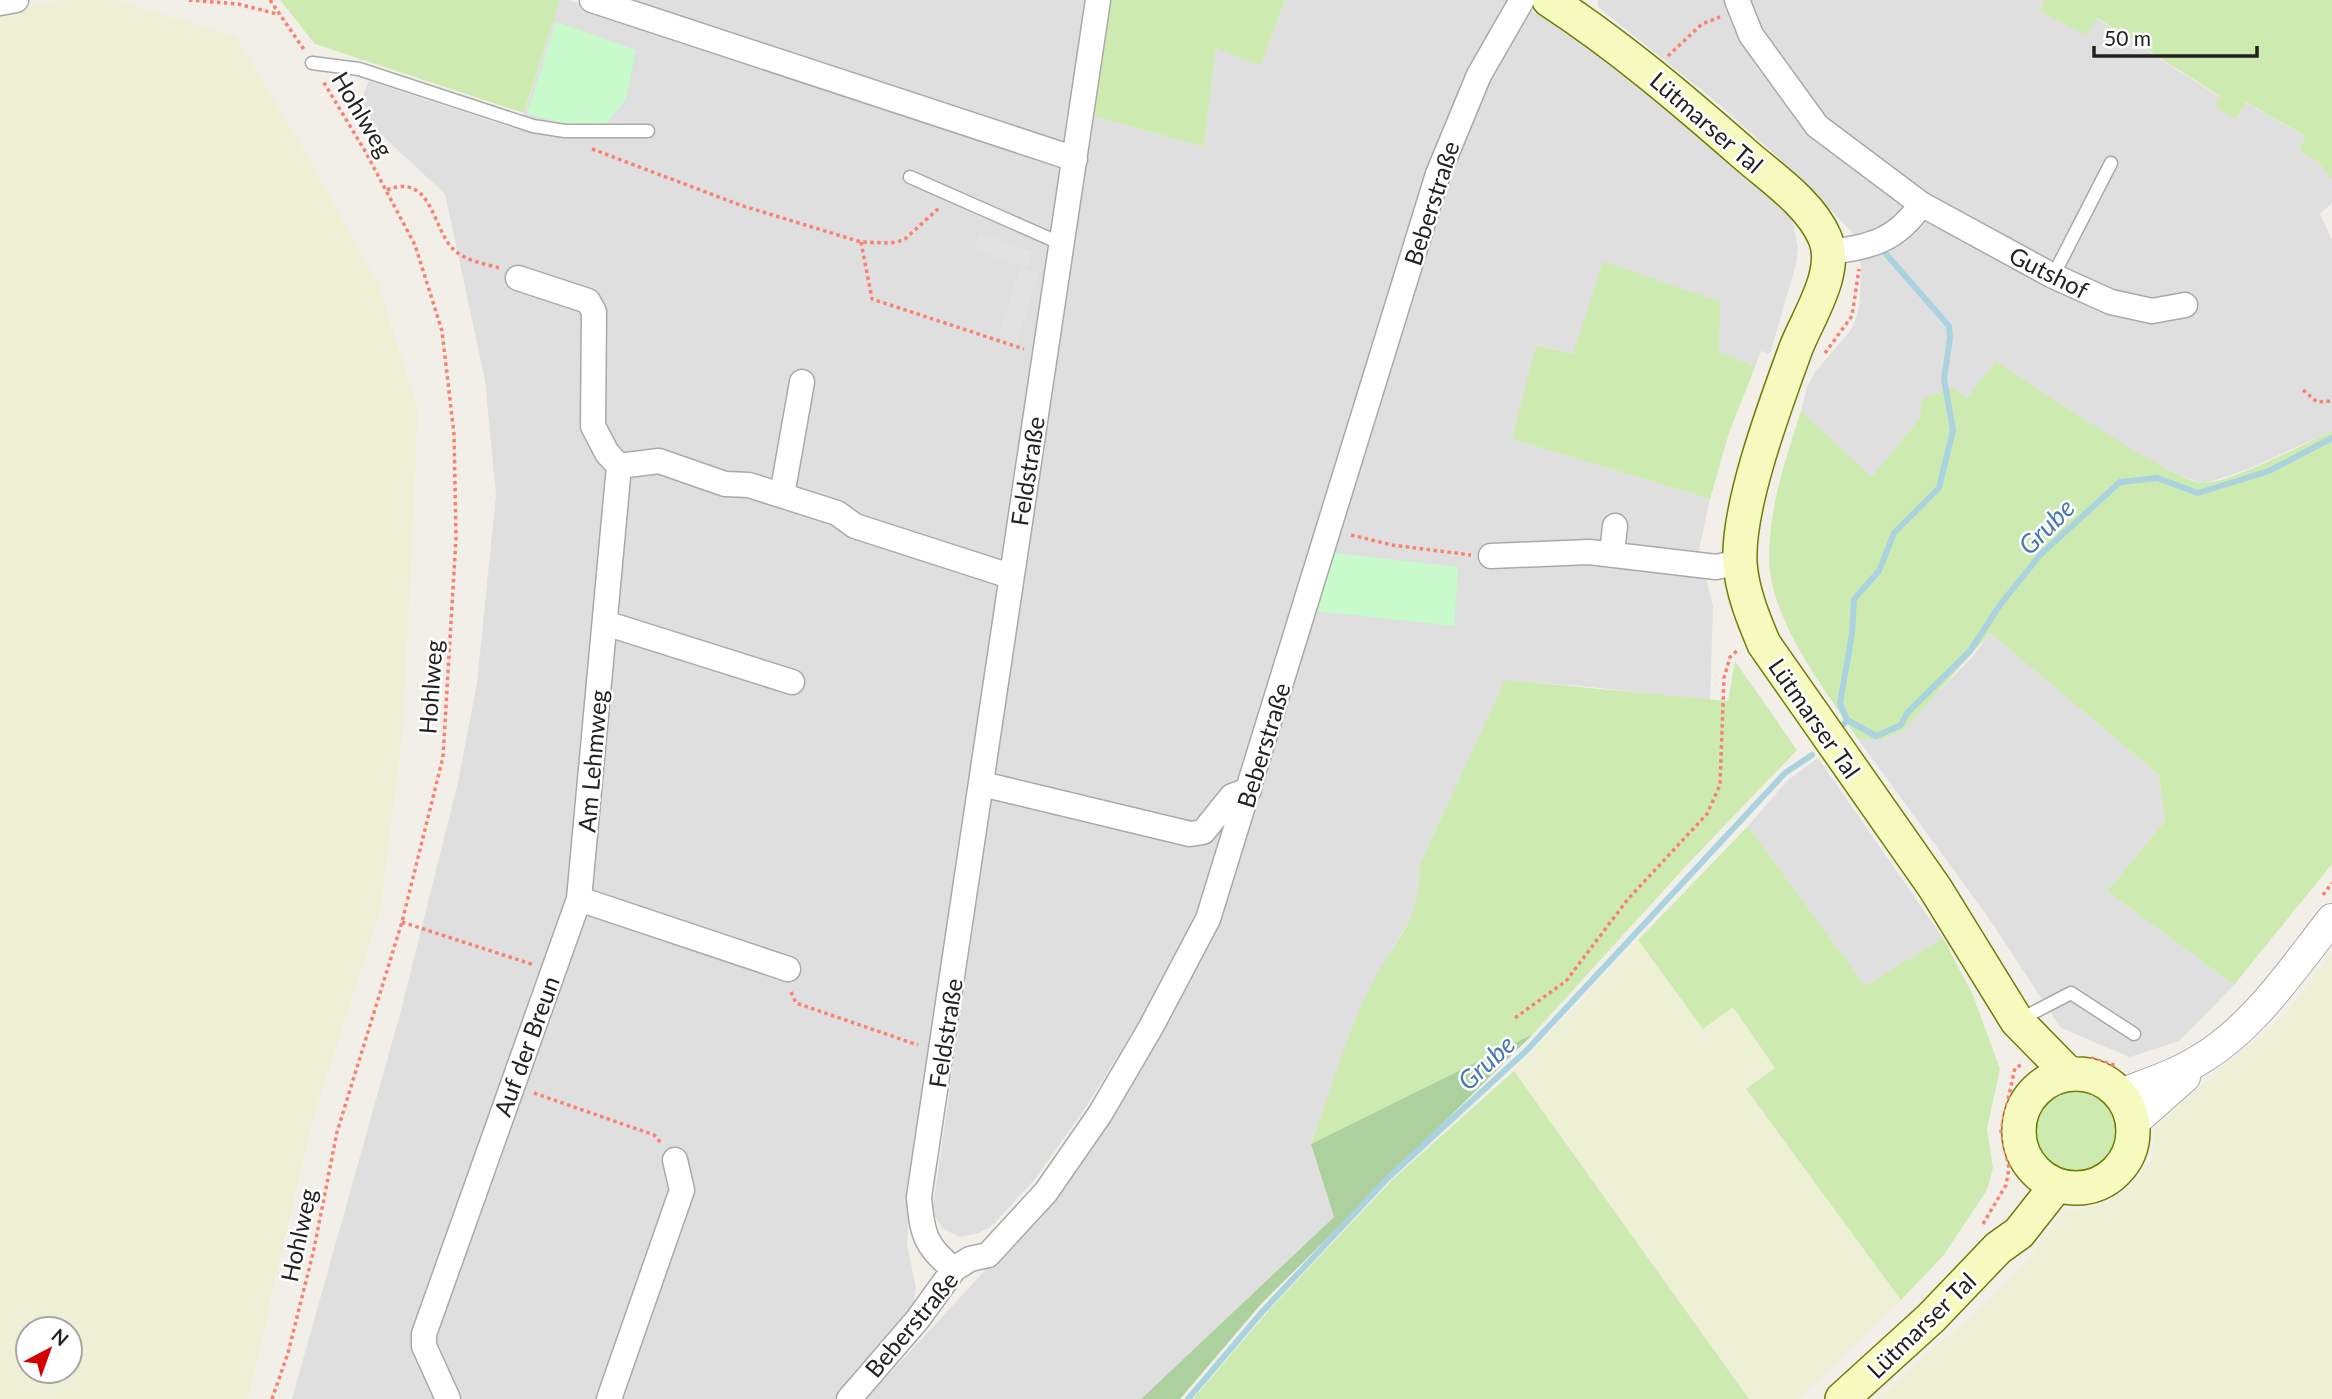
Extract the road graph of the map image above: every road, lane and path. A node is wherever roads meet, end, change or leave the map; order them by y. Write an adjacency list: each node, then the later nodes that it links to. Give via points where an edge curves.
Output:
1 (16, 0): 7 (street)
2 (189, 0): 10 (path, via 238,4)
3 (270, 0): 10 (path, Hohlweg)
4 (592, 0): 15 (street)
5 (1098, 0): 15 (street, Feldstraße)
6 (1522, 0): 35 (street, Beberstraße, via 1456,125)
7 (0, 3)
8 (1562, 3): 12 (main road, Lütmarser Tal)
9 (1738, 5): 12 (path, via 1702,24); 20 (street, Gutshof, via 1751,35 1816,126)
10 (279, 14): 11 (path, Hohlweg)
11 (312, 63): 13 (lane, via 359,68 533,126); 18 (path, Hohlweg)
12 (1653, 74): 23 (main road, Lütmarser Tal, via 1804,207)
13 (565, 131): 14 (lane); 21 (path, via 566,136 601,153 740,205)
14 (648, 131)
15 (1075, 159): 22 (street, Feldstraße)
16 (2112, 163): 24 (lane)
17 (910, 177): 19 (lane)
18 (387, 190): 25 (path, via 414,188 425,197 452,248); 48 (path, Hohlweg, via 415,245 442,331 454,435 456,538 443,757)
19 (952, 195): 21 (path, via 904,240); 22 (lane)
20 (1921, 204): 23 (street, via 1908,225 1887,238); 24 (street, Gutshof)
21 (861, 242): 27 (path, via 872,299)
22 (1062, 244): 27 (street, Feldstraße)
23 (1842, 251): 28 (path, via 1859,281 1852,316); 38 (main road, Lütmarser Tal, via 1843,286 1836,312 1787,380 1744,512)
24 (2053, 276): 26 (street, Gutshof, via 2132,307 2152,311)
25 (517, 278): 32 (street, via 588,301 594,312 593,426)
26 (2185, 305)
27 (1044, 356): 39 (street, Feldstraße)
28 (1818, 362)
29 (802, 382): 33 (street)
30 (2302, 390): 31 (path, via 2317,402)
31 (2332, 401)
32 (619, 466): 33 (street, via 659,461 725,484 749,485); 40 (street, Am Lehmweg)
33 (782, 495): 39 (street, via 837,513 855,526)
34 (1615, 526): 36 (street)
35 (1329, 530): 37 (path, via 1392,545); 44 (street, Beberstraße)
36 (1612, 553): 37 (street); 38 (street, via 1716,567)
37 (1491, 556)
38 (1740, 562): 41 (main road, Lütmarser Tal)
39 (1010, 576): 43 (street, Feldstraße)
40 (605, 623): 42 (street); 46 (street, Am Lehmweg)
41 (1759, 633): 51 (path, via 1730,657 1724,678 1720,785 1707,814 1628,899 1566,981); 52 (main road, Lütmarser Tal, via 1800,699 1935,888)
42 (792, 682)
43 (982, 784): 44 (street, via 1190,834 1203,832 1231,796); 54 (street, Feldstraße)
44 (1249, 790): 62 (street, Beberstraße, via 1208,919 1100,1114 1046,1192 988,1255)
45 (2332, 883): 47 (path)
46 (579, 899): 49 (street); 50 (street, Auf der Breun)
47 (2324, 912): 58 (street, via 2255,1012 2199,1061)
48 (402, 922): 50 (path); 63 (path, Hohlweg, via 337,1132 289,1353)
49 (788, 970): 54 (path, via 790,996 796,1003)
50 (552, 971): 57 (street, Auf der Breun)
51 (1515, 1018)
52 (2017, 1021): 53 (lane, via 2071,993); 55 (main road, Lütmarser Tal); 56 (main road, Lütmarser Tal)
53 (2134, 1034)
54 (942, 1054): 62 (street, Feldstraße, via 919,1197 922,1232 936,1255)
55 (2078, 1065): 56 (main road, via 2046,1082); 58 (main road); 58 (path, via 2118,1066)
56 (2026, 1079): 60 (main road, via 2018,1128 2021,1149); 61 (path, via 2001,1131 2009,1168)
57 (512, 1086): 59 (path, via 654,1135); 64 (street, Auf der Breun, via 424,1334 424,1346)
58 (2127, 1095): 60 (main road, via 2129,1152 2112,1176 2085,1188)
59 (675, 1160): 65 (street, via 682,1190)
60 (2043, 1177): 61 (main road, Lütmarser Tal)
61 (1989, 1239): 67 (main road, Lütmarser Tal, via 1931,1318)
62 (954, 1269): 66 (street, Beberstraße)
63 (272, 1399)
64 (448, 1399)
65 (609, 1399)
66 (849, 1399)
67 (1842, 1399)

